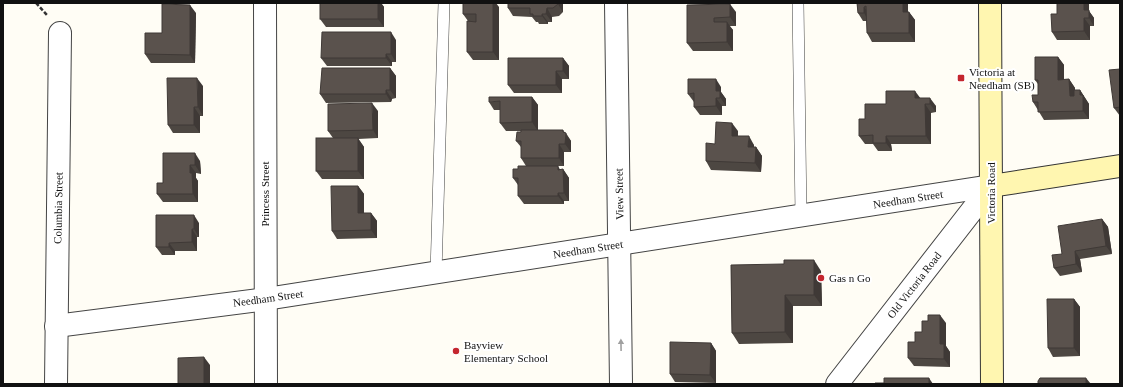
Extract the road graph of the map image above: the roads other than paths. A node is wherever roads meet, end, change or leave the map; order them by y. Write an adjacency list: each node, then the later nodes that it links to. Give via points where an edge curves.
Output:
1 (265, 3): 12 (street, Princess Street)
2 (444, 3): 11 (lane)
3 (616, 3): 10 (street, View Street)
4 (798, 3): 9 (lane)
5 (990, 3): 8 (main road, Victoria Road)
6 (60, 33): 13 (street, Columbia Street)
7 (1120, 166): 8 (main road, Needham Street)
8 (991, 186): 9 (street, Needham Street); 17 (street, Old Victoria Road); 18 (main road, Victoria Road)
9 (801, 215): 10 (street, Needham Street)
10 (619, 244): 11 (street, Needham Street); 16 (street, View Street, one-way to 10)
11 (436, 272): 12 (street, Needham Street)
12 (266, 299): 13 (street, Needham Street); 15 (street, Princess Street)
13 (56, 326): 14 (street, Columbia Street)
14 (56, 384)
15 (266, 384)
16 (621, 384)
17 (837, 384)
18 (992, 384)

